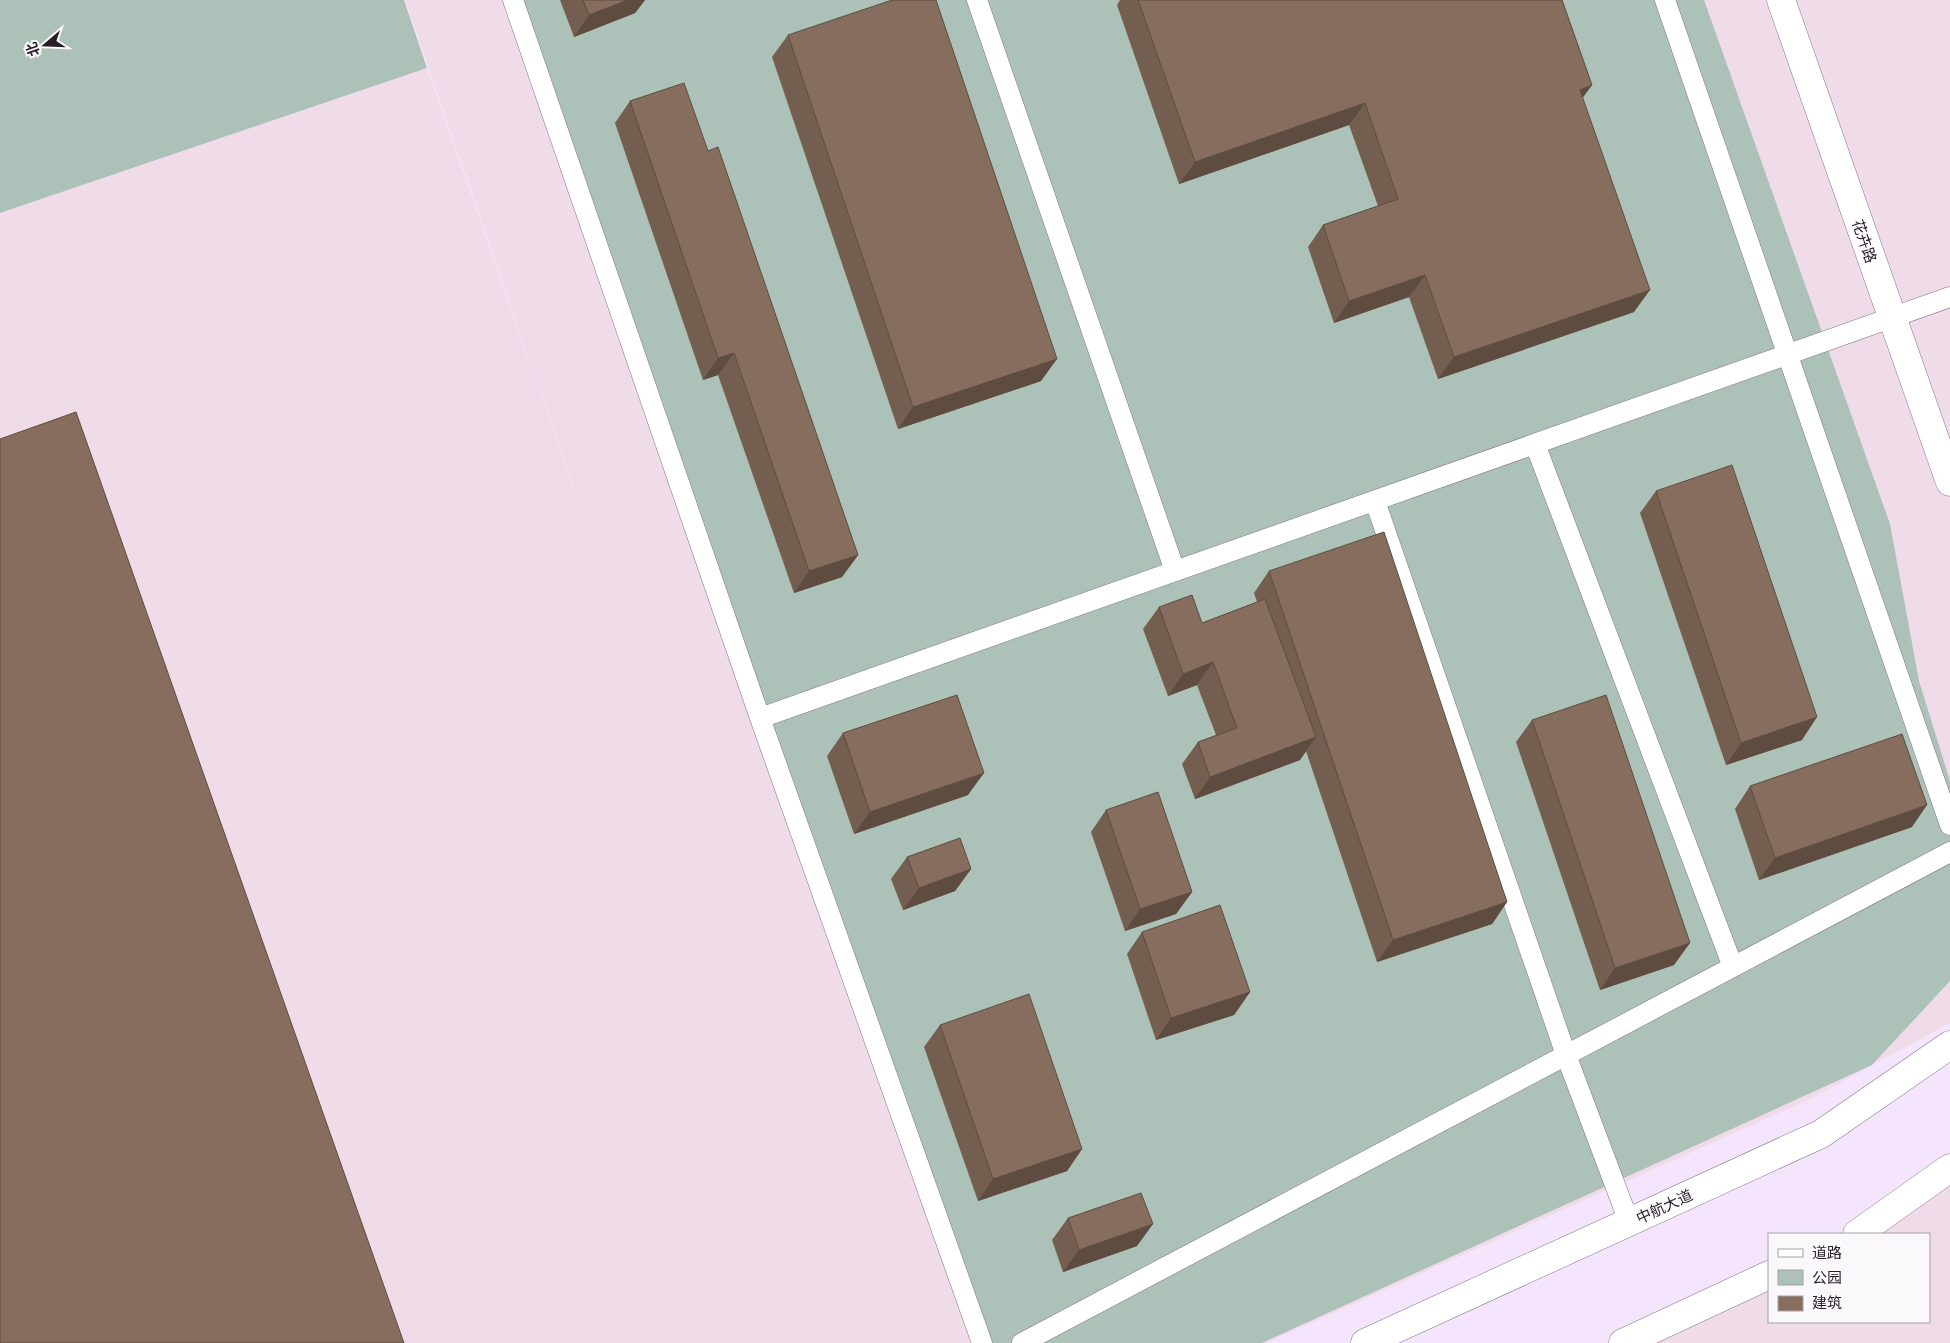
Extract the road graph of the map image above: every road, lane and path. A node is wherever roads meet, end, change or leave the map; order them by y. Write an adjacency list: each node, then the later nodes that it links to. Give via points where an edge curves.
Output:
1 (513, 0): 12 (lane)
2 (977, 0): 11 (lane)
3 (1665, 0): 7 (lane)
4 (1781, 0): 6 (main road, 花卉路)
5 (1950, 297): 6 (lane)
6 (1892, 318): 7 (lane); 9 (main road, 花卉路)
7 (1788, 355): 8 (lane); 13 (lane)
8 (1535, 444): 10 (lane); 15 (lane)
9 (1950, 482)
10 (1375, 501): 11 (lane); 17 (lane)
11 (1175, 571): 12 (lane)
12 (760, 718): 22 (lane)
13 (1950, 825)
14 (1950, 852): 15 (lane)
15 (1733, 967): 17 (lane)
16 (1950, 1045): 19 (main road, 中航大道, via 1821,1134)
17 (1566, 1055): 19 (lane); 23 (lane)
18 (1950, 1168): 20 (main road)
19 (1628, 1222): 24 (main road, 中航大道)
20 (1858, 1233)
21 (1768, 1275): 25 (main road)
22 (982, 1343)
23 (1022, 1343)
24 (1366, 1343)
25 (1623, 1343)

